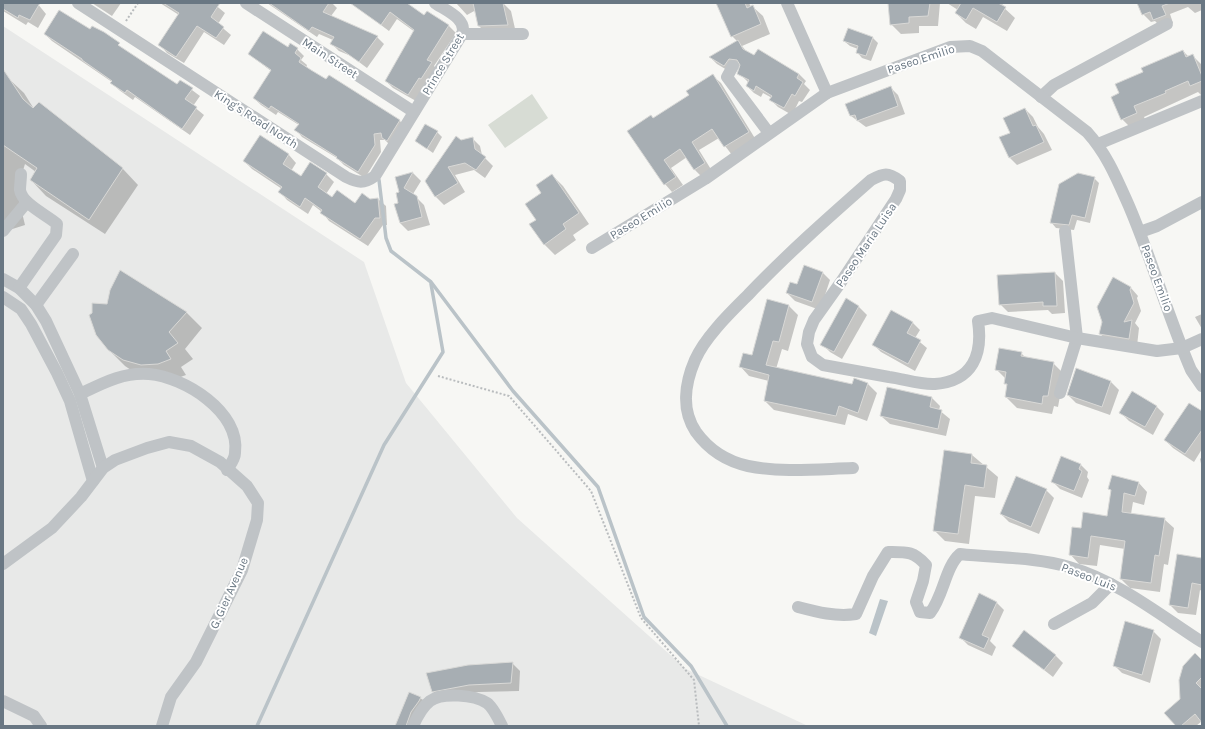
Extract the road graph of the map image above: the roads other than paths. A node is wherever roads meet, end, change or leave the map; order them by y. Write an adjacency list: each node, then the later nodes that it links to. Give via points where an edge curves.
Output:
1 (78, 3): 12 (street, King's Road North, via 359,183 375,176)
2 (246, 3): 12 (street, Main Street)
3 (435, 3): 6 (street, Prince Street, via 461,21 464,30)
4 (787, 3): 9 (street)
5 (1167, 24): 10 (street, via 1054,85)
6 (462, 34): 7 (street); 12 (street, Prince Street)
7 (523, 34)
8 (733, 66): 13 (street, via 727,77)
9 (827, 93): 10 (street, Paseo Emilio, via 950,47 970,46 982,51); 13 (street, Paseo Emilio)
10 (1041, 97): 14 (street, Paseo Emilio, via 1087,132)
11 (1202, 101): 14 (street)
12 (414, 112)
13 (769, 134): 21 (street, Paseo Emilio, via 705,179)
14 (1098, 144): 20 (street, Paseo Emilio, via 1116,176)
15 (21, 174): 16 (street, via 20,190)
16 (27, 202): 18 (street); 24 (street, via 52,219 57,224 57,229 56,235)
17 (1202, 202): 20 (street, via 1157,226)
18 (3, 231)
19 (1065, 231): 27 (street)
20 (1140, 232): 29 (street, Paseo Emilio)
21 (592, 248)
22 (73, 254): 26 (street)
23 (3, 279): 24 (street)
24 (18, 288): 26 (street)
25 (3, 297): 36 (street, via 21,309 57,373 70,401)
26 (36, 305): 32 (street, via 66,361)
27 (1077, 338): 29 (street, Paseo Maria Luisa, via 1157,351); 31 (street); 34 (street, Paseo Maria Luisa, via 992,318 978,321 980,343 975,360 965,374 953,381 934,384 822,366 812,357 807,344 814,320 842,282 900,190 900,181 891,175 881,175 872,180 792,250 725,318 695,359 687,384 685,402 691,424 704,443 719,456 747,466 774,469)
28 (1202, 339): 29 (street, Paseo Maria Luisa)
29 (1182, 348): 30 (street, Paseo Emilio, via 1191,370)
30 (1202, 386)
31 (1060, 393)
32 (80, 394): 33 (street); 35 (street, via 116,376 148,374 170,377 184,384 202,394 218,409 234,435 235,455)
33 (103, 468): 35 (street, G. Gier Avenue, via 115,460 169,442 191,446 220,462); 36 (street, G. Gier Avenue)
34 (853, 468)
35 (227, 470): 44 (street, G. Gier Avenue, via 247,486 258,503 257,520 242,570 196,662 171,697)
36 (93, 481): 37 (street, G. Gier Avenue, via 52,528)
37 (3, 564)
38 (1112, 584): 39 (street, Paseo Luis, via 1062,565 960,554 953,560 938,604 930,613 920,612 916,602 926,565 917,555 888,552 878,565 856,614 826,614); 40 (street, via 1092,603); 41 (street, Paseo Luis)
39 (798, 607)
40 (1054, 624)
41 (1202, 642)
42 (3, 702): 43 (street, via 34,716)
43 (41, 726)
44 (162, 726)
45 (413, 726): 46 (street, via 417,716 431,700 447,696 470,696 488,704)
46 (502, 726)

